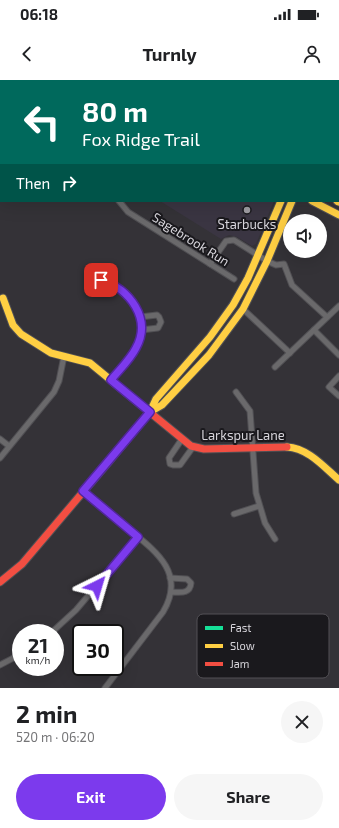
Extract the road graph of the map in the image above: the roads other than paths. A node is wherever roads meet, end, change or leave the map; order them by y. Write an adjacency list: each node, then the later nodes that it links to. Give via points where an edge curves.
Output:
1 (120, 202): 7 (street, Sagebrook Run, via 128,212)
2 (281, 202): 6 (street)
3 (291, 202): 6 (street)
4 (314, 202): 5 (street)
5 (339, 215)
6 (263, 258): 7 (street, via 230,239 223,244); 12 (street); 14 (street, via 276,265 284,264 292,285); 25 (street, via 223,320 156,399)
7 (210, 264): 9 (street, Sagebrook Run)
8 (92, 279): 13 (street, via 107,282 126,294 134,302)
9 (234, 279)
10 (3, 298): 19 (street, Larkspur Lane, via 18,332 44,350)
11 (339, 306): 14 (street)
12 (242, 309): 17 (street); 25 (street, via 209,355 162,405)
13 (140, 317): 15 (street); 15 (street, via 157,315 161,322 158,328)
14 (327, 317): 16 (street)
15 (141, 330): 22 (street, via 136,349)
16 (314, 330): 17 (street); 18 (street)
17 (290, 353): 20 (street)
18 (339, 355)
19 (64, 356): 22 (street, Larkspur Lane, via 90,363); 28 (street, via 59,382 54,392)
20 (275, 367)
21 (339, 376): 24 (street, via 329,387)
22 (111, 380): 25 (street, Larkspur Lane)
23 (236, 392): 30 (street, via 250,412)
24 (339, 396)
25 (150, 412): 27 (street, Larkspur Lane); 33 (street)
26 (0, 439): 28 (street)
27 (182, 439): 29 (street, Larkspur Lane); 29 (street, via 169,458 170,464 180,465)
28 (9, 446): 31 (street)
29 (193, 447): 30 (street, Larkspur Lane)
30 (252, 447): 32 (street, Larkspur Lane, via 286,446 300,449); 34 (street)
31 (0, 458)
32 (339, 480)
33 (83, 491): 36 (street); 39 (street, via 22,564)
34 (259, 506): 35 (street); 37 (street, via 265,523)
35 (234, 514)
36 (138, 537): 38 (street, via 161,558); 41 (street, via 76,610)
37 (275, 539)
38 (170, 578): 40 (street); 40 (street, via 187,579 191,583 186,592)
39 (0, 582)
40 (171, 592): 44 (street, via 163,612)
41 (61, 624)
42 (12, 659): 43 (street)
43 (0, 665)
44 (105, 688)

